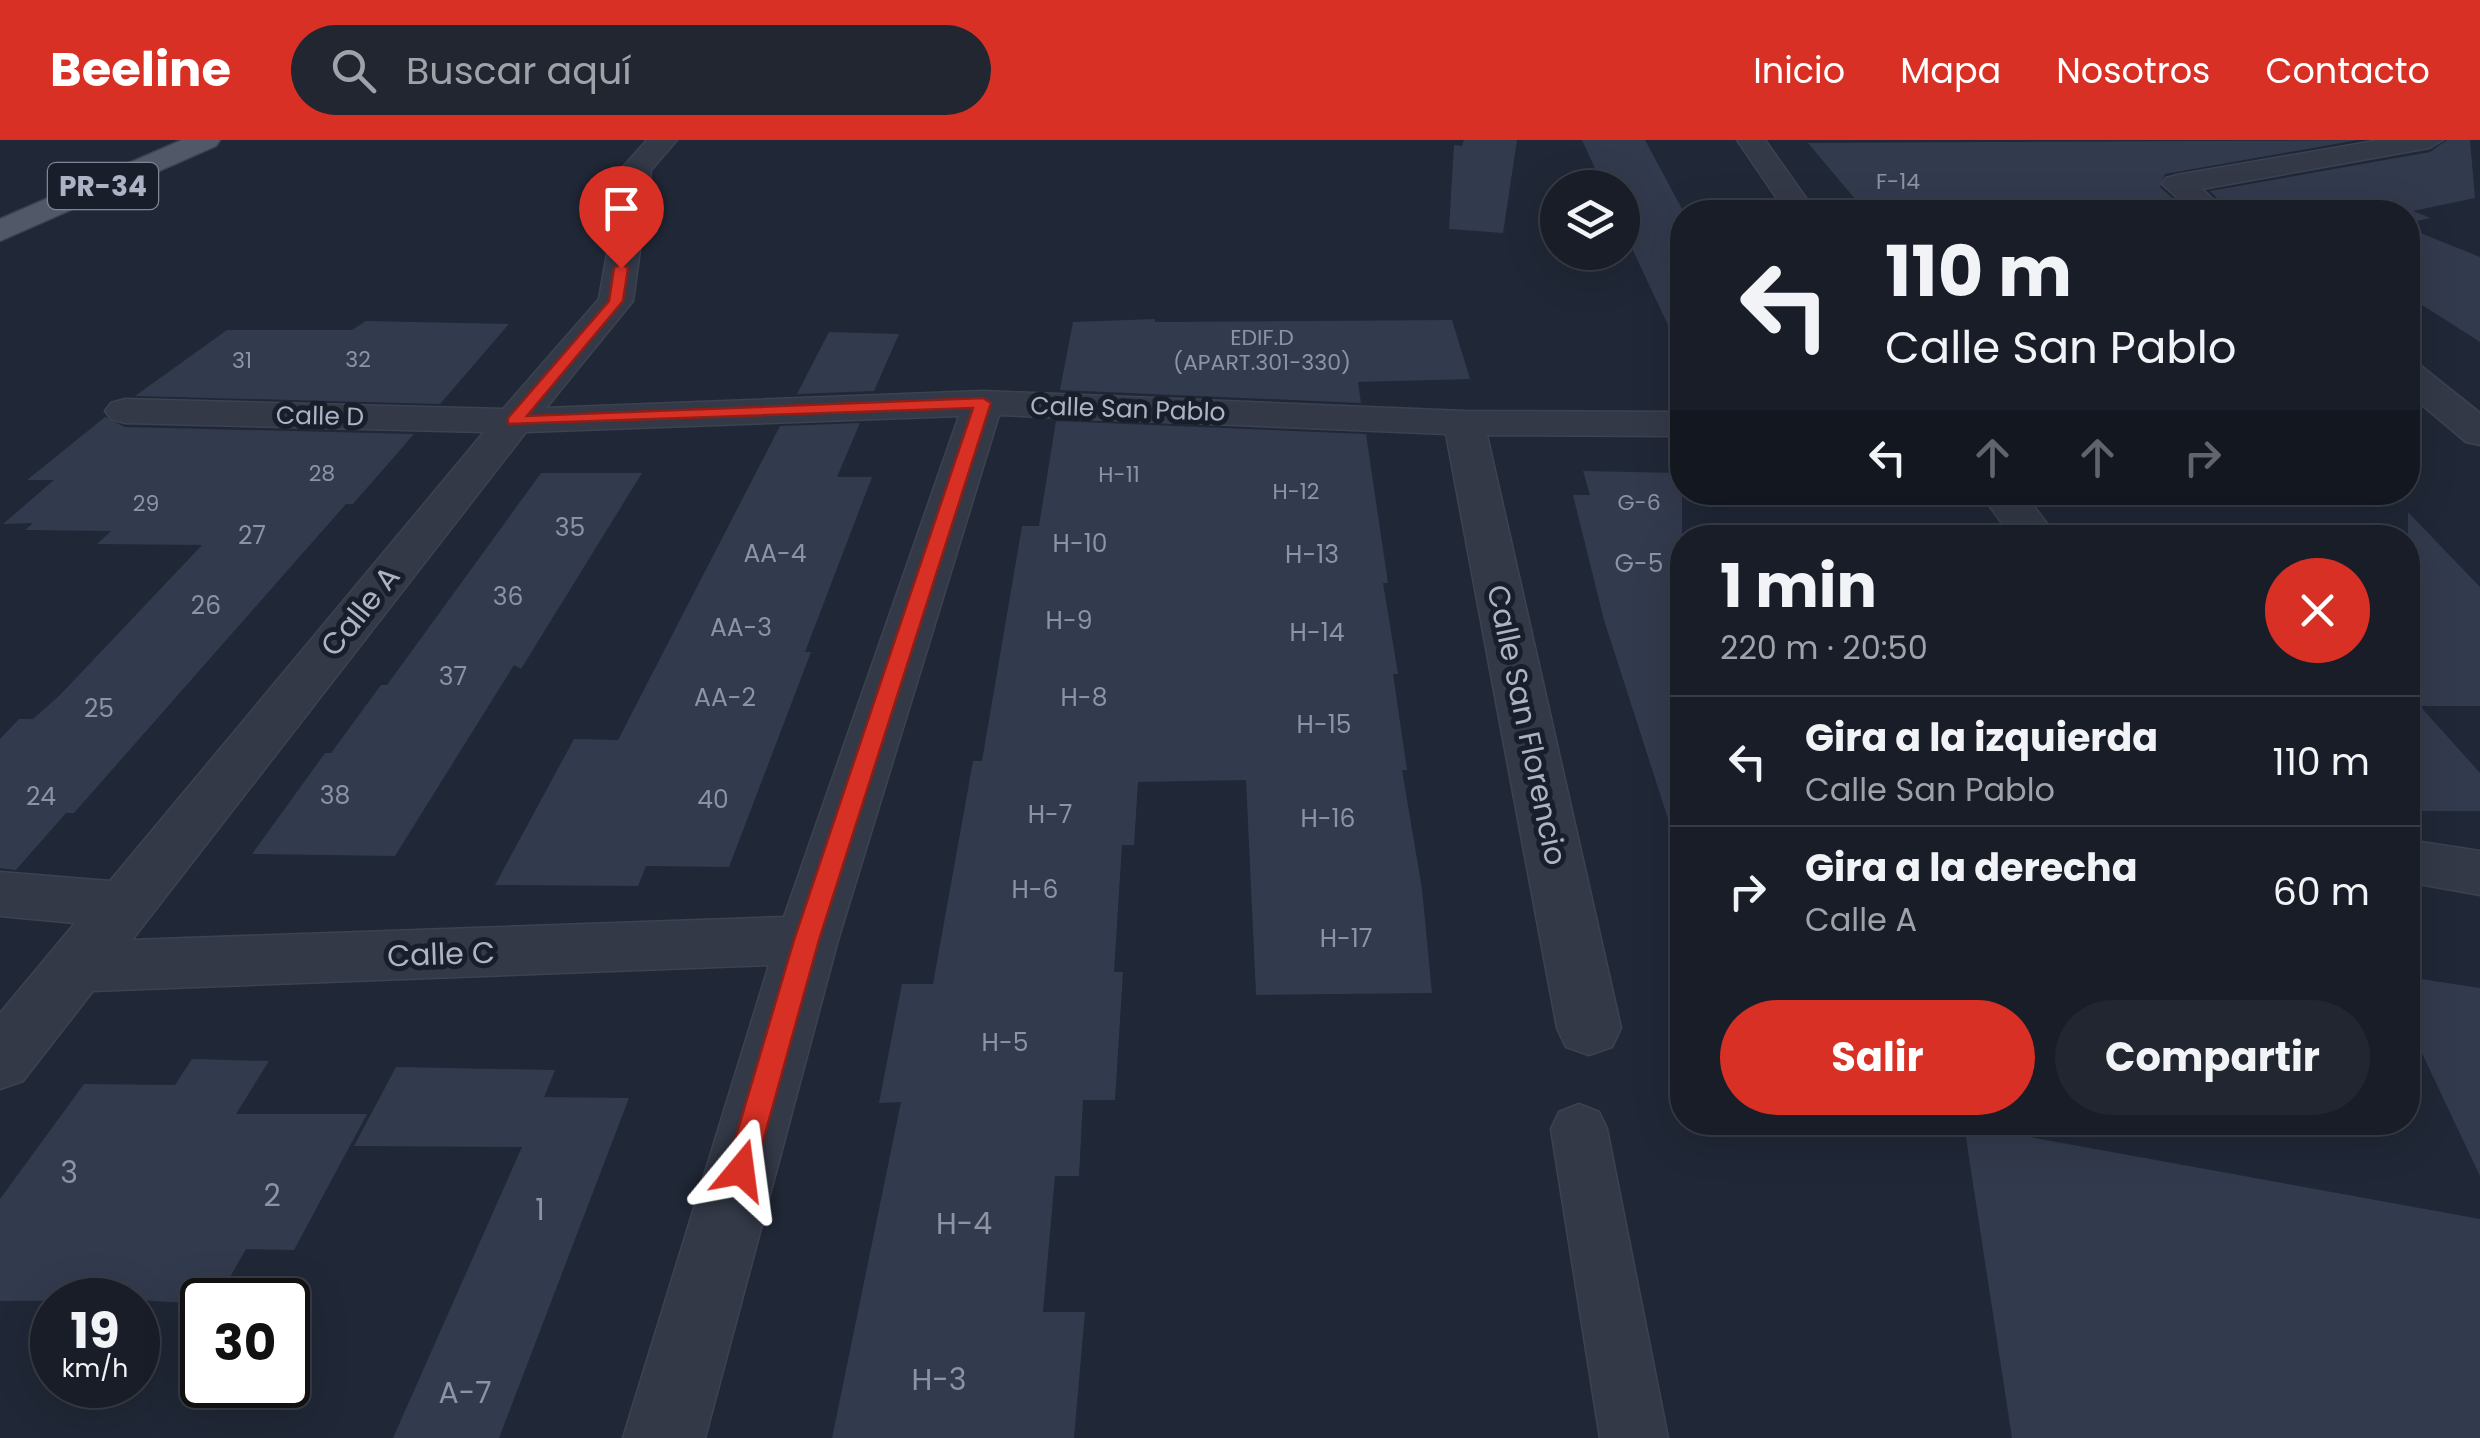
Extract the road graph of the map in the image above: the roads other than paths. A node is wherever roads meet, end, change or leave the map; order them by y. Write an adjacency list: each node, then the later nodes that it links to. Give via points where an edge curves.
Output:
1 (206, 140): 7 (main road, PR-34)
2 (663, 140): 11 (street, Calle A, via 636,168 616,301)
3 (1752, 140): 5 (street)
4 (2429, 140): 6 (street, via 2177,184)
5 (1793, 200)
6 (2197, 200)
7 (0, 232)
8 (2420, 384): 14 (street)
9 (983, 403): 11 (street, Calle San Pablo); 12 (street, Calle San Pablo); 21 (street)
10 (125, 411): 11 (street, Calle D)
11 (514, 421): 20 (street, Calle A)
12 (1464, 424): 13 (street, Calle San Pablo); 23 (street, Calle San Florencio)
13 (1670, 424)
14 (2480, 433)
15 (2010, 505): 16 (street)
16 (2026, 525)
17 (2420, 864): 18 (street)
18 (2480, 873)
19 (0, 894): 20 (street)
20 (122, 904): 22 (street, Calle A)
21 (807, 940): 22 (street, Calle C); 26 (street)
22 (75, 967): 24 (street, Calle A)
23 (1590, 1028)
24 (0, 1060)
25 (1579, 1129): 27 (lane)
26 (664, 1438)
27 (1634, 1438)

